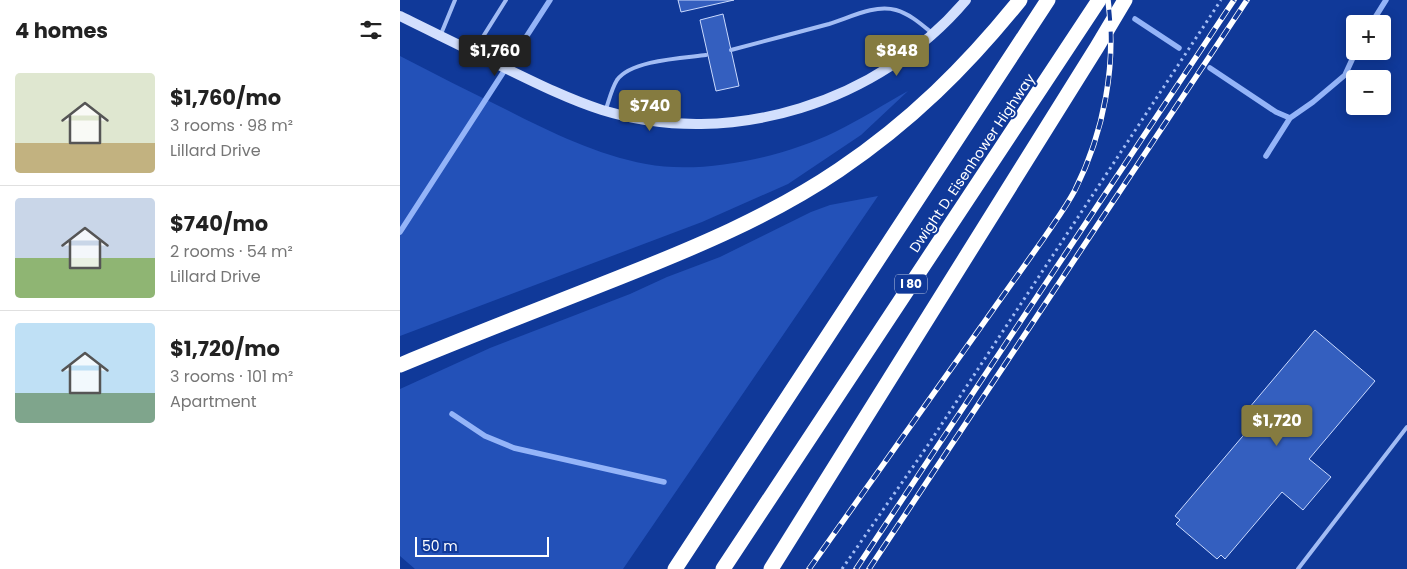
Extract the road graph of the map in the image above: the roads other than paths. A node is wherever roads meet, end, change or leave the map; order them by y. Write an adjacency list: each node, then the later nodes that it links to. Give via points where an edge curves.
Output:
1 (455, 0): 10 (lane)
2 (506, 0): 12 (lane)
3 (966, 0): 9 (street)
4 (1020, 0): 15 (highway, via 993,34 922,106 838,171 787,202 665,260)
5 (1048, 0): 17 (highway, Dwight D. Eisenhower Highway)
6 (1099, 0): 18 (highway, Dwight D. Eisenhower Highway / I 80)
7 (1125, 0): 19 (highway)
8 (400, 16): 10 (street)
9 (933, 34): 11 (lane, via 909,16 881,9); 14 (street, via 904,58 865,82 831,98 778,115 690,124 647,120)
10 (440, 36): 12 (street)
11 (731, 50)
12 (473, 52): 14 (street, via 568,98)
13 (706, 55): 14 (lane, via 634,68 617,80)
14 (605, 111)
15 (400, 365)
16 (1407, 427): 20 (lane)
17 (675, 569)
18 (723, 569)
19 (771, 569)
20 (1298, 569)

